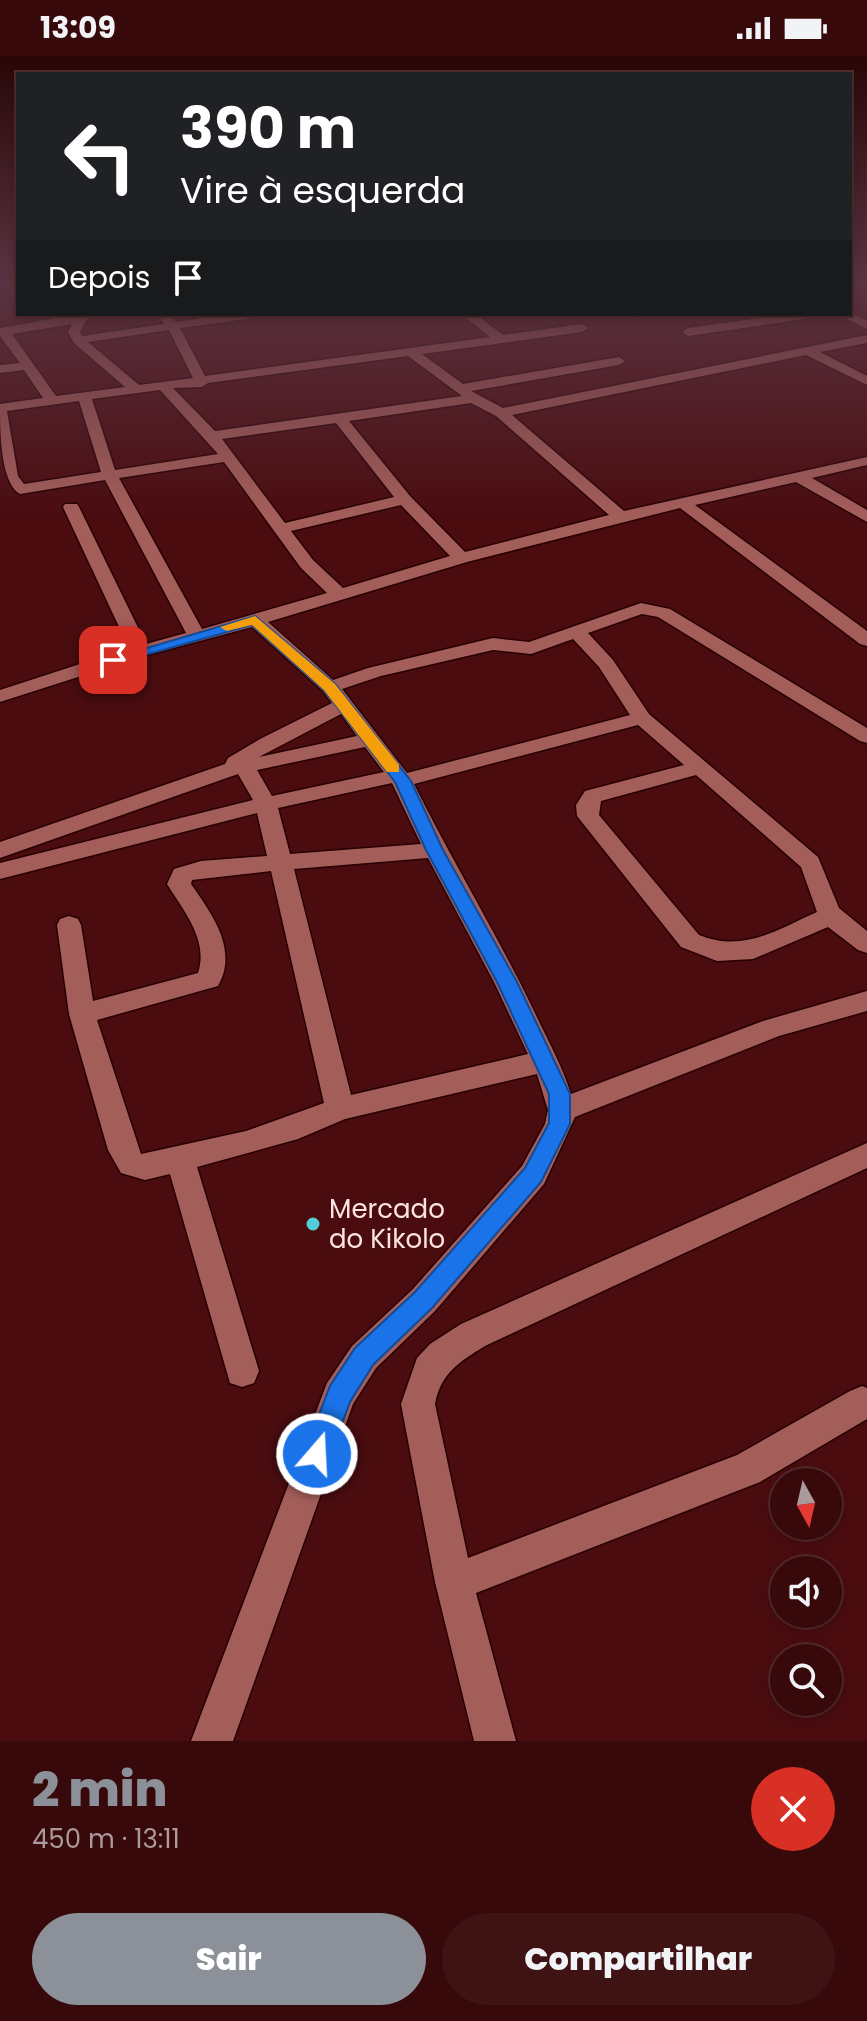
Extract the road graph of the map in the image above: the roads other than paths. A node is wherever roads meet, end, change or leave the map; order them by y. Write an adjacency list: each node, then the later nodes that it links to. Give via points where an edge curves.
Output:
1 (22, 361): 9 (street)
2 (102, 361): 15 (street)
3 (191, 361): 12 (street)
4 (359, 361): 12 (street)
5 (423, 361): 14 (street)
6 (619, 361): 14 (street)
7 (766, 361): 20 (street)
8 (827, 361): 11 (street)
9 (26, 366): 10 (street); 18 (street)
10 (0, 369)
11 (867, 381)
12 (202, 383): 13 (street)
13 (165, 388): 15 (street); 22 (street)
14 (459, 389): 17 (street)
15 (138, 391): 16 (street)
16 (85, 398): 18 (street); 26 (street)
17 (473, 399): 20 (street); 21 (street)
18 (52, 401): 19 (street)
19 (0, 410): 26 (street, via 10,476 20,489)
20 (501, 413): 32 (street)
21 (340, 418): 22 (street); 29 (street)
22 (212, 436): 23 (street)
23 (226, 457): 26 (street); 34 (street)
24 (867, 461): 25 (street)
25 (844, 466): 27 (street); 28 (street)
26 (110, 476): 39 (street)
27 (799, 477): 30 (street); 33 (street)
28 (867, 479)
29 (404, 499): 34 (street); 35 (street)
30 (684, 504): 32 (street); 40 (street)
31 (71, 507): 41 (street)
32 (621, 517): 35 (street)
33 (867, 517)
34 (281, 529): 36 (street)
35 (461, 558): 36 (street)
36 (338, 593): 37 (street)
37 (255, 620): 39 (street); 42 (street)
38 (576, 631): 42 (street, via 531,648 493,644); 45 (street); 46 (street, via 641,608 664,613)
39 (196, 635): 41 (street)
40 (867, 640)
41 (140, 651): 43 (street)
42 (330, 687): 44 (street)
43 (2, 692)
44 (344, 705): 47 (street); 49 (street, via 251,751)
45 (642, 718): 48 (street); 50 (street)
46 (867, 737)
47 (372, 739): 49 (street); 50 (street)
48 (701, 767): 56 (street, via 810,862); 56 (street, via 593,796 588,816 690,941 717,952 753,950)
49 (234, 769): 51 (street); 52 (street)
50 (400, 778): 51 (street); 53 (street)
51 (266, 804): 54 (street); 55 (street)
52 (0, 850)
53 (435, 850): 54 (street); 61 (street)
54 (282, 863): 60 (street, via 182,875 179,884 207,929 214,969 209,979); 62 (street)
55 (0, 871)
56 (831, 916): 58 (street)
57 (69, 925): 60 (street)
58 (867, 944)
59 (867, 1001): 63 (street, via 772,1028)
60 (82, 1014): 65 (street, via 131,1164 145,1168)
61 (545, 1061): 62 (street); 63 (street)
62 (340, 1109): 65 (street, via 298,1127)
63 (562, 1110): 69 (street, via 533,1175 424,1300 364,1357 339,1395)
64 (867, 1155): 68 (street, via 473,1335 435,1361 422,1375 418,1404)
65 (180, 1159): 66 (street)
66 (242, 1371)
67 (862, 1403): 68 (street, via 747,1469)
68 (454, 1582): 70 (street)
69 (212, 1741)
70 (495, 1741)

